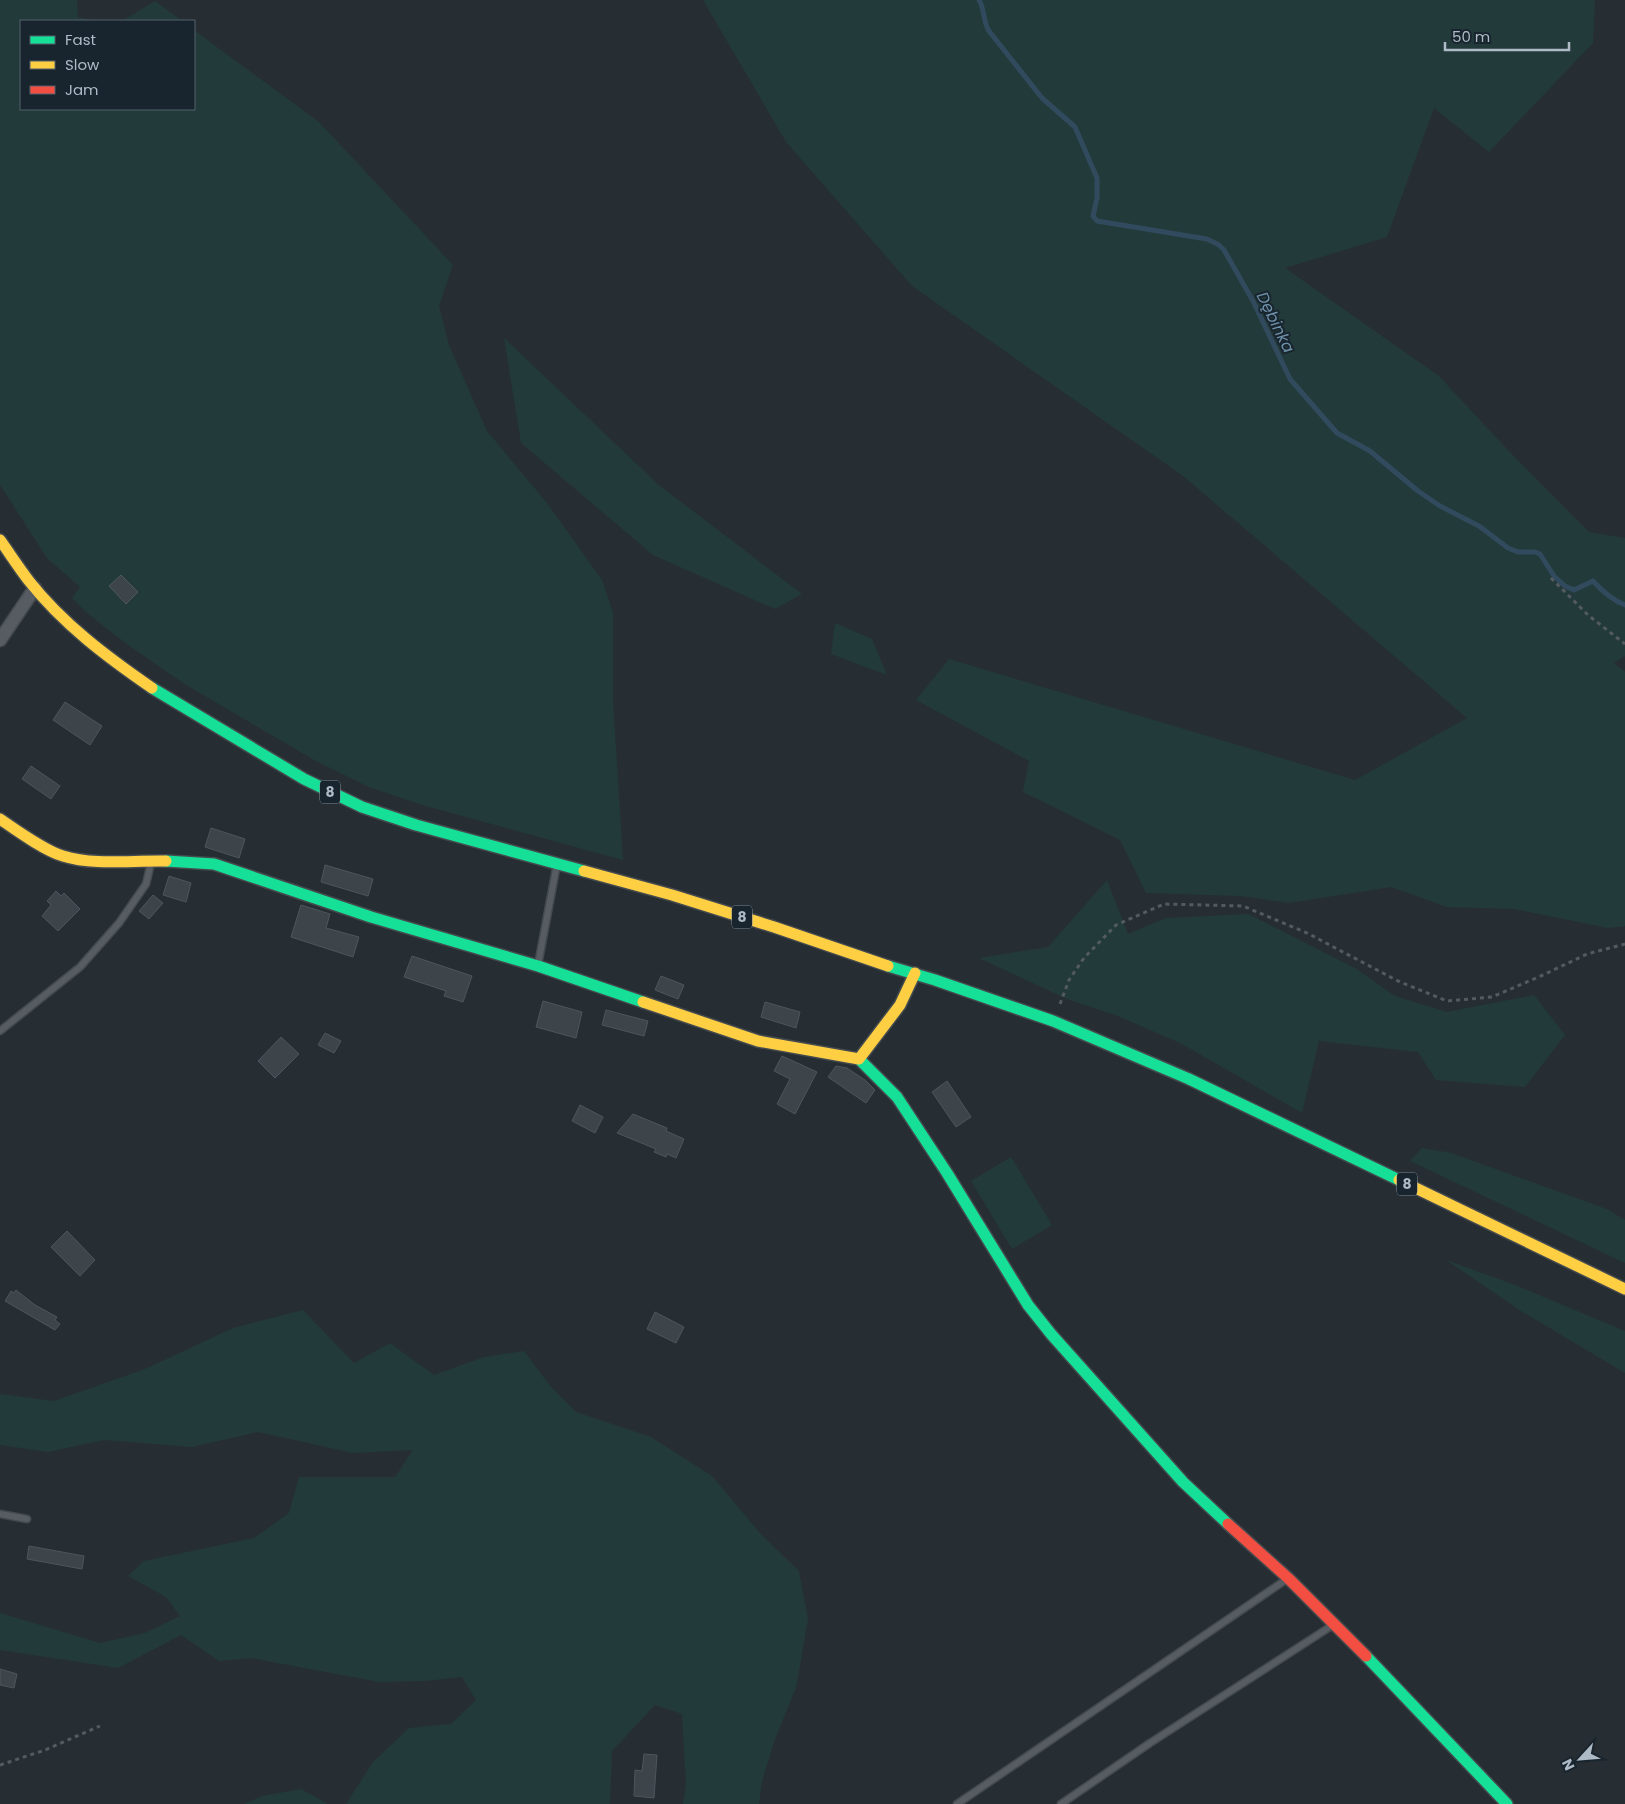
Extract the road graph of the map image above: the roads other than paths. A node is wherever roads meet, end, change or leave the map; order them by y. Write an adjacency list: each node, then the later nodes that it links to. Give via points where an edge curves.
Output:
1 (0, 540): 2 (main road, 8)
2 (35, 588): 3 (street); 6 (main road, 8, via 73,628 115,663 172,701 304,779 362,807 416,825)
3 (0, 640)
4 (0, 819): 5 (main road, via 61,856 86,861)
5 (152, 861): 7 (main road, via 214,864 371,917); 9 (lane, via 146,884 119,923 80,967)
6 (556, 863): 7 (lane); 8 (main road, 8, via 774,926 864,959)
7 (538, 966): 10 (main road, via 758,1041)
8 (914, 973): 10 (main road, via 900,1005); 11 (main road, 8, via 1053,1021 1188,1079)
9 (0, 1031)
10 (859, 1059): 14 (main road, via 897,1097 1028,1305 1051,1334 1183,1482)
11 (1625, 1289)
12 (0, 1514): 13 (lane)
13 (27, 1519)
14 (1288, 1578): 15 (main road); 16 (lane)
15 (1334, 1625): 17 (lane, via 1157,1738); 18 (main road)
16 (957, 1804)
17 (1062, 1804)
18 (1507, 1804)

